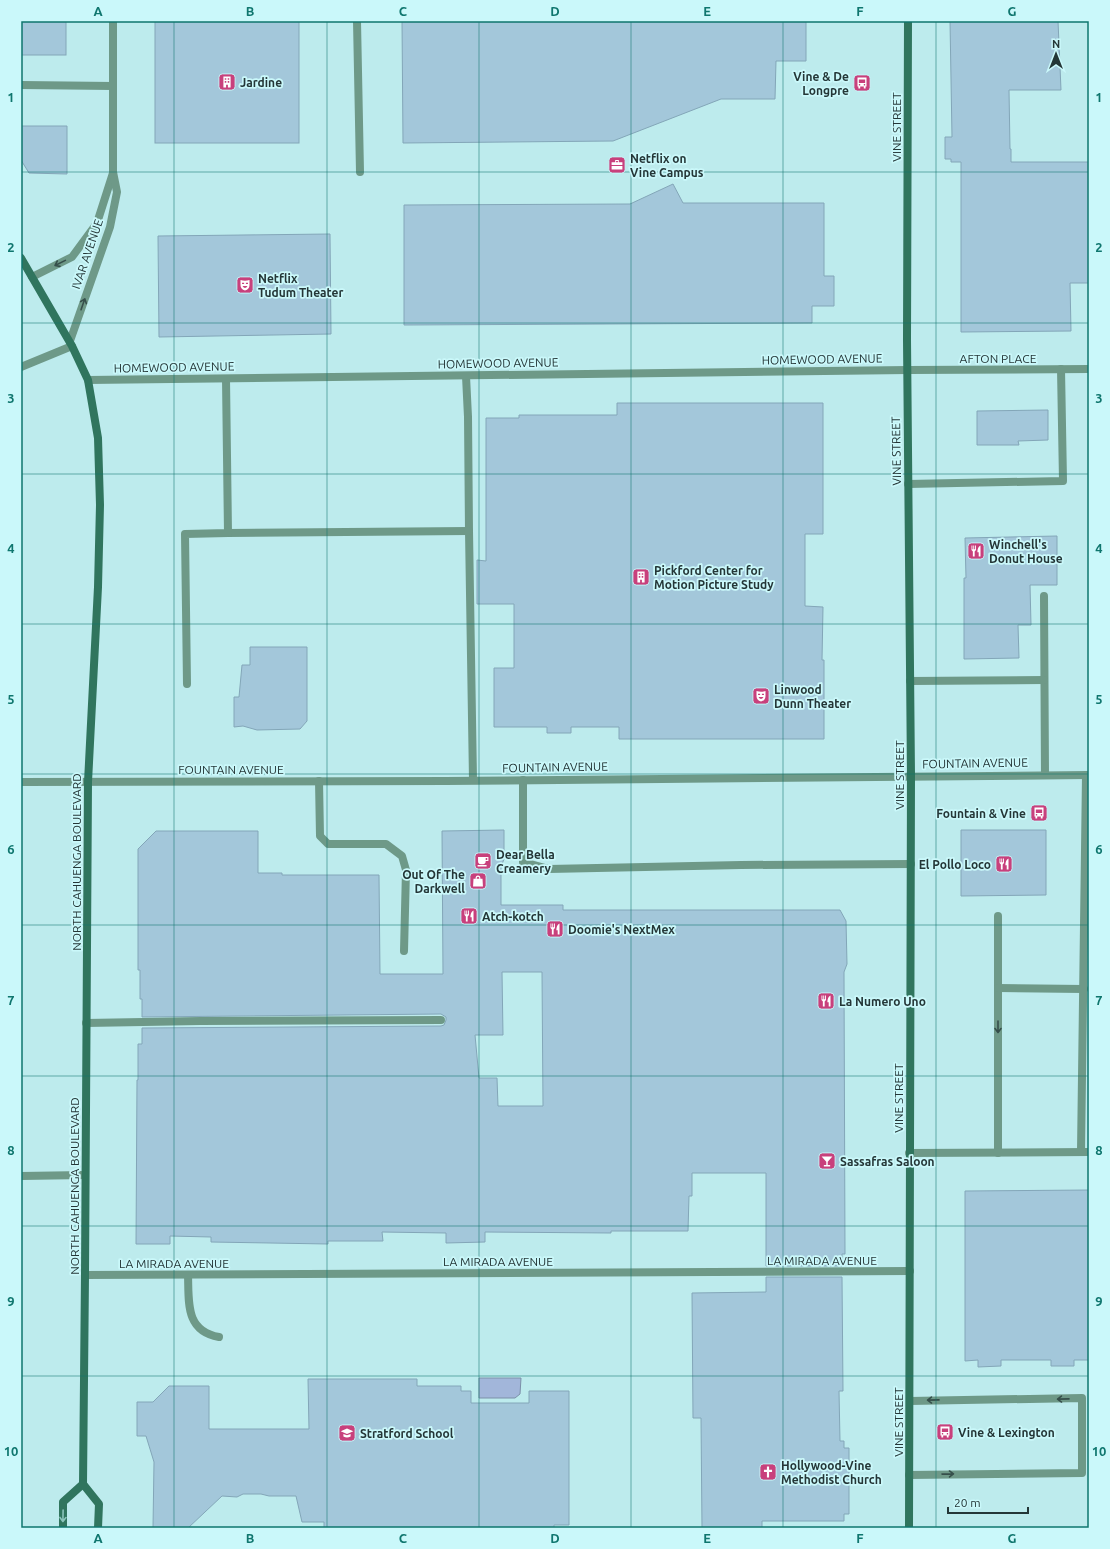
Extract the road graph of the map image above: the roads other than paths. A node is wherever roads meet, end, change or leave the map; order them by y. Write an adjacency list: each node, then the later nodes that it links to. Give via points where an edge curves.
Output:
1 (113, 21): 5 (street, IVAR AVENUE)
2 (357, 21): 7 (street)
3 (908, 21): 14 (main road, VINE STREET)
4 (21, 84): 5 (street)
5 (113, 86): 6 (street, IVAR AVENUE)
6 (113, 172): 9 (street, IVAR AVENUE, one-way to 9, via 97,223 72,257); 10 (street, IVAR AVENUE, one-way to 6, via 110,227 117,192)
7 (360, 172)
8 (21, 258): 9 (main road, NORTH CAHUENGA BOULEVARD)
9 (32, 277): 10 (main road, NORTH CAHUENGA BOULEVARD)
10 (71, 343): 11 (street); 17 (main road, NORTH CAHUENGA BOULEVARD)
11 (21, 367)
12 (1061, 369): 13 (street, AFTON PLACE); 14 (street, AFTON PLACE); 18 (street, via 1063,481)
13 (1089, 369)
14 (908, 370): 15 (street, HOMEWOOD AVENUE); 18 (main road, VINE STREET)
15 (466, 376): 16 (street, HOMEWOOD AVENUE); 19 (street)
16 (226, 379): 17 (street, HOMEWOOD AVENUE); 20 (street)
17 (88, 380): 32 (main road, NORTH CAHUENGA BOULEVARD, via 98,438 100,505)
18 (908, 484): 23 (main road, VINE STREET)
19 (469, 531): 20 (street); 28 (street)
20 (228, 533): 24 (street, via 185,534)
21 (1044, 596): 22 (street)
22 (1044, 680): 23 (street); 25 (street)
23 (910, 681): 27 (main road, VINE STREET)
24 (187, 684)
25 (1045, 775): 26 (street, FOUNTAIN AVENUE); 27 (street, FOUNTAIN AVENUE)
26 (1088, 775): 37 (street)
27 (911, 776): 29 (street, FOUNTAIN AVENUE); 33 (main road, VINE STREET)
28 (473, 780): 29 (street, FOUNTAIN AVENUE); 30 (street, FOUNTAIN AVENUE)
29 (523, 780): 33 (street, via 523,862 549,869)
30 (319, 781): 32 (street, FOUNTAIN AVENUE); 35 (street, via 320,836 328,844 386,844 402,856 406,870)
31 (21, 782): 32 (street, FOUNTAIN AVENUE)
32 (88, 782): 39 (main road, NORTH CAHUENGA BOULEVARD)
33 (910, 864): 41 (main road, VINE STREET)
34 (998, 916): 36 (street)
35 (404, 950)
36 (998, 988): 37 (street); 42 (street, one-way to 42)
37 (1084, 989): 40 (street)
38 (441, 1020): 39 (street)
39 (86, 1023): 43 (main road, NORTH CAHUENGA BOULEVARD)
40 (1085, 1152): 42 (street)
41 (909, 1153): 42 (street); 45 (main road, VINE STREET)
42 (998, 1153)
43 (85, 1175): 44 (street); 46 (main road, NORTH CAHUENGA BOULEVARD)
44 (21, 1176)
45 (910, 1271): 47 (street, LA MIRADA AVENUE); 49 (main road, VINE STREET)
46 (85, 1275): 47 (street, LA MIRADA AVENUE); 51 (main road, NORTH CAHUENGA BOULEVARD)
47 (188, 1275): 48 (street, via 190,1314 195,1324 211,1336)
48 (219, 1337)
49 (910, 1401): 50 (main road, VINE STREET); 50 (street, one-way to 49, via 1082,1473 1082,1398)
50 (909, 1474): 54 (main road, VINE STREET)
51 (83, 1484): 52 (main road, one-way to 52, via 63,1502); 53 (main road, via 99,1504)
52 (63, 1528)
53 (98, 1528)
54 (909, 1528)

